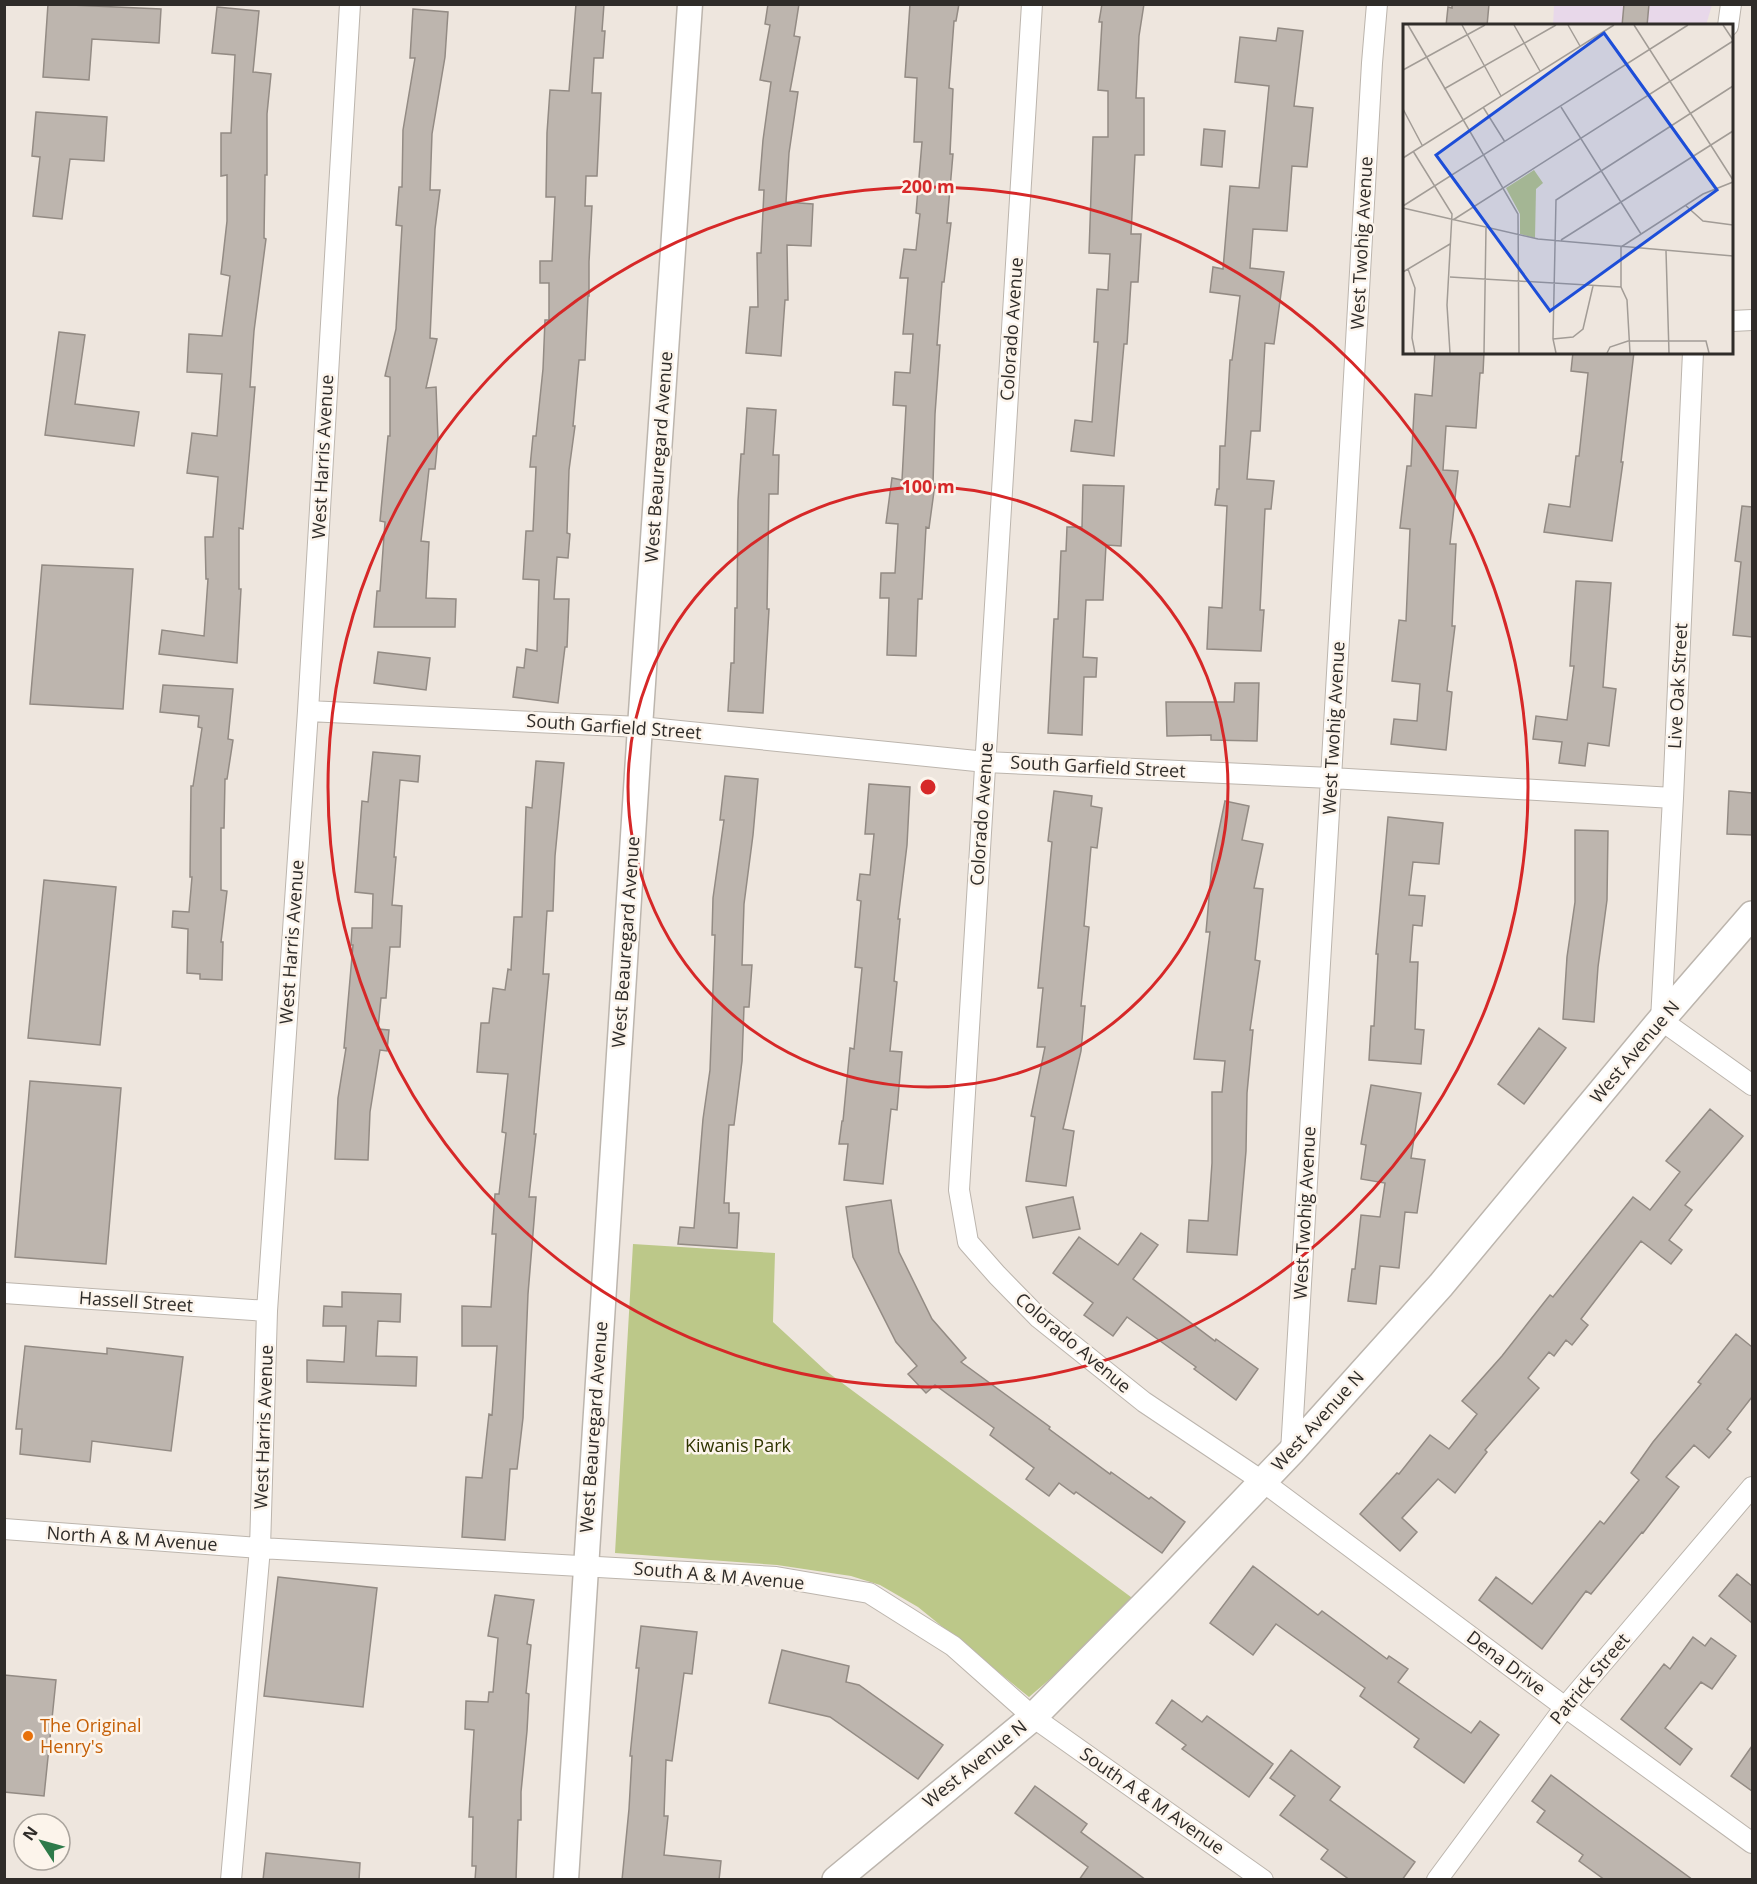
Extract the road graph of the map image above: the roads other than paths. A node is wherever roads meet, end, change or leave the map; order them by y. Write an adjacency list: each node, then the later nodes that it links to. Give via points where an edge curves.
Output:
1 (350, 4): 10 (street, West Harris Avenue)
2 (690, 4): 11 (street, West Beauregard Avenue)
3 (1032, 4): 12 (street, Colorado Avenue)
4 (1377, 4): 13 (street, West Twohig Avenue)
5 (1731, 4): 6 (street)
6 (1728, 24)
7 (1752, 320): 8 (street)
8 (1733, 321)
9 (1693, 354): 14 (street, Live Oak Street)
10 (308, 711): 11 (street, South Garfield Street); 19 (street, West Harris Avenue)
11 (640, 727): 12 (street, South Garfield Street); 25 (street, West Beauregard Avenue)
12 (986, 762): 13 (street, South Garfield Street); 21 (street, Colorado Avenue, via 959,1190 968,1242 1039,1318 1144,1402)
13 (1331, 778): 14 (street, South Garfield Street); 20 (street, West Twohig Avenue)
14 (1673, 798): 16 (street, Live Oak Street)
15 (1752, 915): 16 (main road, West Avenue N)
16 (1661, 1020): 17 (street); 20 (main road, West Avenue N, via 1441,1285)
17 (1752, 1085)
18 (4, 1293): 19 (street, Hassell Street)
19 (267, 1311): 24 (street, West Harris Avenue)
20 (1291, 1452): 21 (main road, West Avenue N)
21 (1262, 1481): 26 (street, Dena Drive); 27 (main road, West Avenue N)
22 (1752, 1487): 26 (street, Patrick Street)
23 (4, 1529): 24 (street, North A & M Avenue)
24 (260, 1548): 25 (street, South A & M Avenue); 29 (street, West Harris Avenue)
25 (585, 1566): 27 (street, South A & M Avenue, via 776,1577 869,1593 953,1646); 30 (street, West Beauregard Avenue)
26 (1565, 1707): 28 (street, Dena Drive); 33 (street, Patrick Street)
27 (1033, 1717): 31 (main road, West Avenue N); 32 (street, South A & M Avenue)
28 (1752, 1843)
29 (231, 1880)
30 (566, 1880)
31 (836, 1880)
32 (1263, 1880)
33 (1437, 1880)

